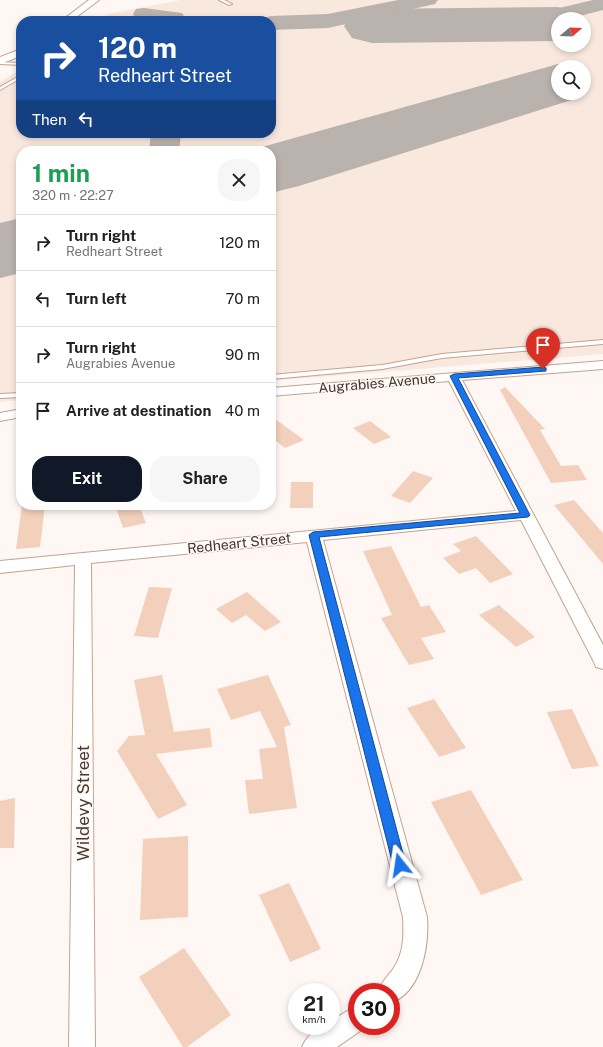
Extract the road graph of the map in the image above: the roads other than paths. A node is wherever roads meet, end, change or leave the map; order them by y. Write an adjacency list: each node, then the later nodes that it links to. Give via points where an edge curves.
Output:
1 (221, 0): 3 (lane)
2 (99, 2): 4 (main road); 5 (main road)
3 (230, 4)
4 (74, 16)
5 (84, 16)
6 (16, 44): 7 (main road)
7 (0, 51)
8 (16, 54): 9 (main road)
9 (0, 62): 10 (lane)
10 (16, 64)
11 (16, 79): 12 (lane)
12 (0, 89)
13 (603, 342): 16 (lane, via 442,356 382,367)
14 (603, 365): 15 (street, Augrabies Avenue)
15 (454, 376): 17 (street, Augrabies Avenue); 22 (street)
16 (276, 377)
17 (276, 392)
18 (16, 395): 19 (lane)
19 (0, 396)
20 (16, 414): 21 (street)
21 (0, 417)
22 (525, 515): 23 (street, Redheart Street); 26 (street)
23 (313, 535): 24 (street, Redheart Street); 27 (street, via 415,917 416,947 403,977)
24 (83, 559): 25 (street, Redheart Street); 29 (street, Wildevy Street)
25 (0, 567)
26 (603, 662)
27 (397, 983)
28 (348, 1024): 30 (street)
29 (82, 1047)
30 (316, 1047)

